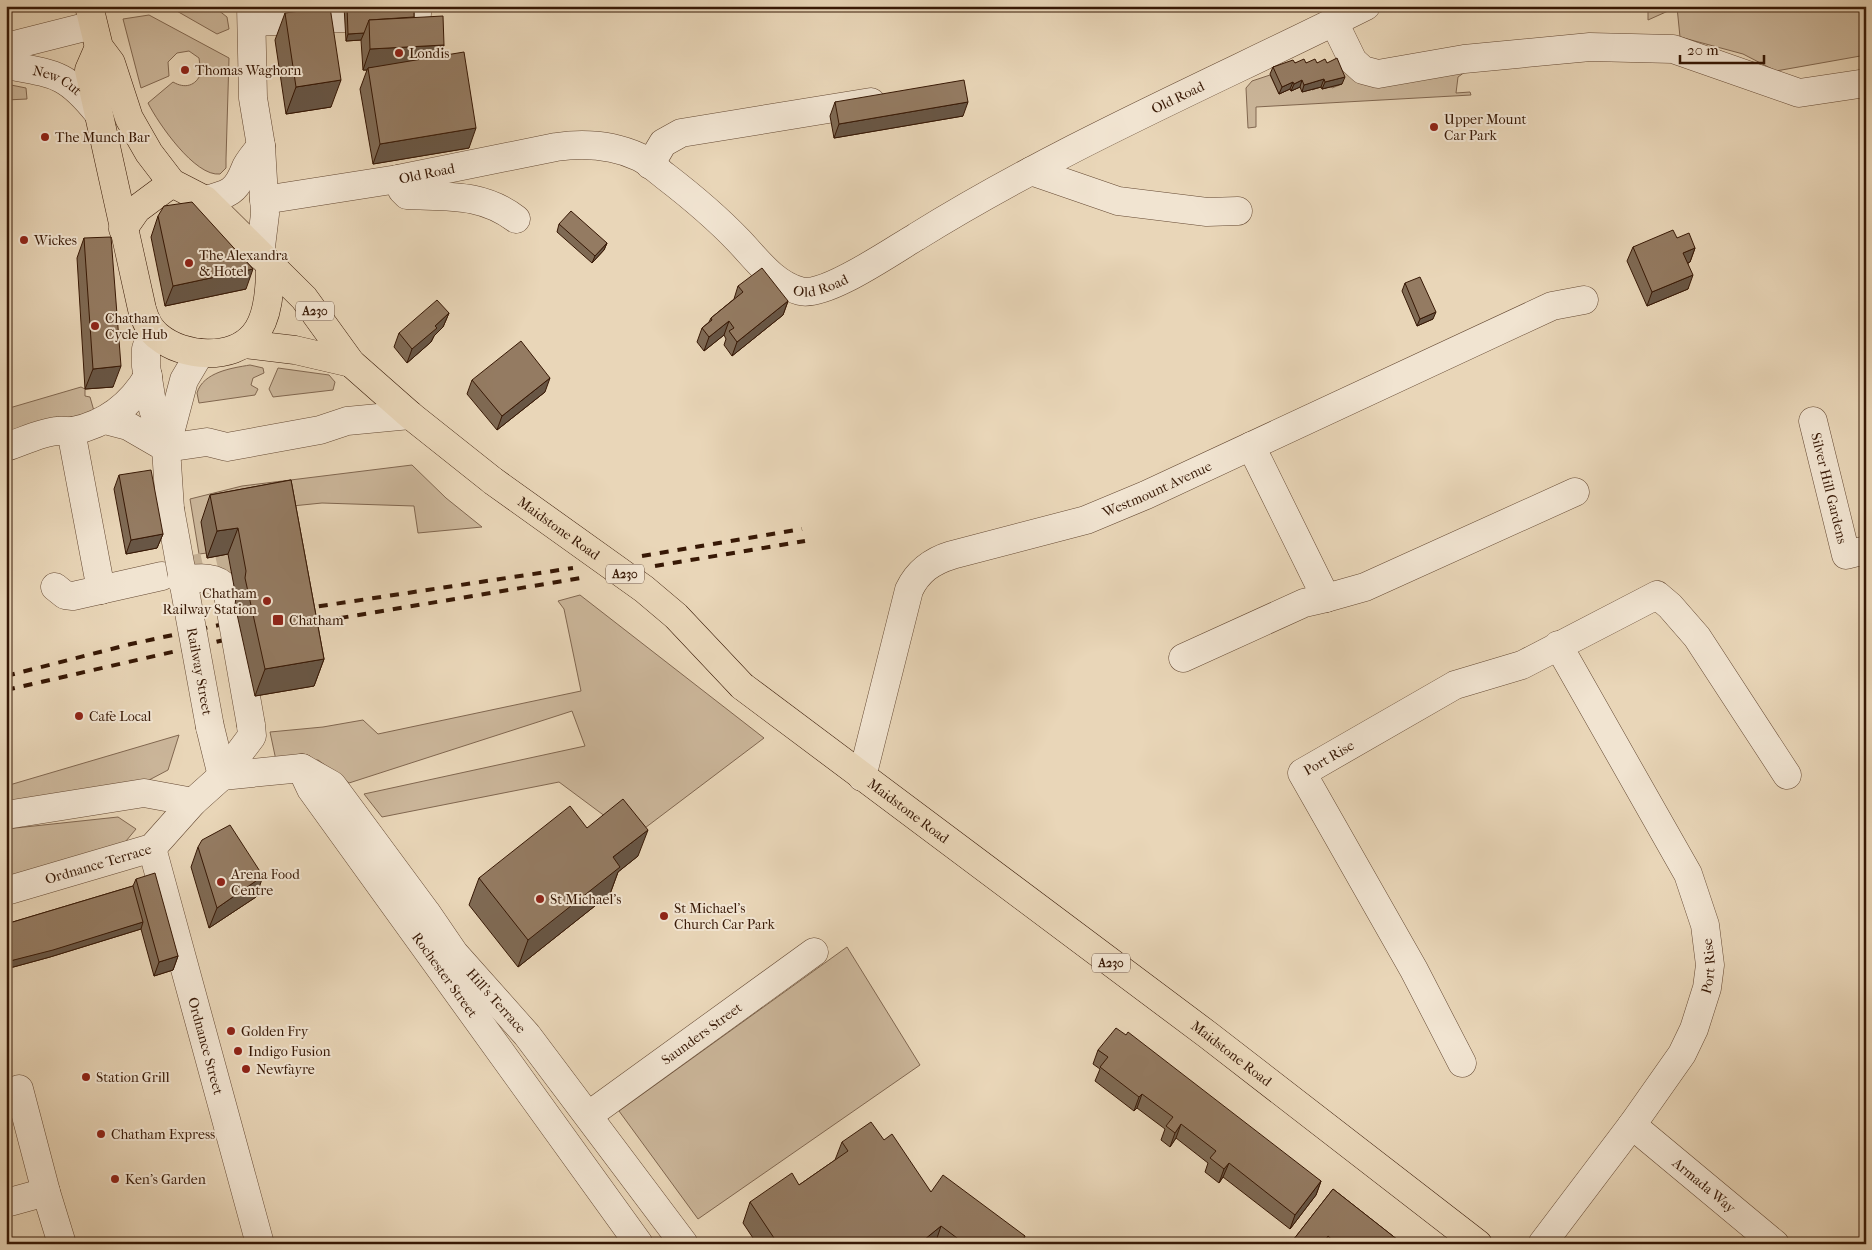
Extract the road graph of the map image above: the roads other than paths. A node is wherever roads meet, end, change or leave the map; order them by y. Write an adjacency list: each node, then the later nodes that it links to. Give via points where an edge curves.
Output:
1 (1366, 6): 4 (street, Old Road)
2 (251, 14): 3 (street); 11 (street, via 253,98)
3 (344, 18)
4 (1334, 22): 8 (street, via 1353,61 1363,70 1378,74 1464,59 1590,47 1673,49 1799,92); 13 (street, Old Road)
5 (94, 26): 6 (street); 10 (main road, via 89,70); 15 (main road, via 135,129)
6 (6, 47)
7 (6, 65): 10 (street, New Cut, via 59,76 80,91)
8 (1866, 83)
9 (898, 97): 12 (street, via 681,133 663,143)
10 (98, 113): 20 (main road)
11 (261, 146): 16 (street, via 232,190); 17 (street)
12 (650, 165): 13 (street, Old Road, via 731,233 776,278 796,290 814,292 863,269); 14 (street, Old Road, via 639,157 594,145 556,147)
13 (1031, 171): 18 (street, via 1118,201 1207,212)
14 (398, 179): 17 (street, Old Road); 19 (street, via 402,192 407,195 476,198 496,205)
15 (172, 182): 16 (main road); 20 (main road, via 137,209)
16 (205, 200): 21 (main road)
17 (264, 200): 21 (street)
18 (1238, 212)
19 (516, 219)
20 (123, 229): 23 (main road, via 142,308)
21 (265, 260): 24 (main road, via 270,283 265,312 256,334); 26 (main road, Maidstone Road / A230, via 304,298)
22 (1584, 300): 32 (street, Westmount Avenue, via 1552,306)
23 (152, 330): 25 (main road, via 170,344); 27 (street, Railway Street, via 146,349)
24 (245, 344): 25 (main road, via 223,351); 26 (main road, Maidstone Road / A230, via 295,350)
25 (200, 353): 34 (street, Railway Street, via 184,380)
26 (351, 363): 28 (main road, Maidstone Road / A230)
27 (148, 376): 29 (street, via 128,403); 34 (street, Railway Street, via 153,409)
28 (410, 415): 34 (street, via 347,421 320,430 227,446 207,442); 46 (main road, Maidstone Road / A230, bridge, via 493,481 644,588 676,616 742,686)
29 (105, 420): 31 (street); 34 (street, via 128,426)
30 (1813, 421): 36 (street, Silver Hill Gardens)
31 (72, 431): 33 (street, via 57,431); 39 (street)
32 (1251, 446): 40 (street); 46 (street, Westmount Avenue, via 1094,517 945,557 924,569 908,595)
33 (6, 447)
34 (166, 448): 37 (street, Railway Street, bridge)
35 (1575, 492): 40 (street, via 1365,587)
36 (1856, 552)
37 (172, 578): 39 (street); 45 (street, Railway Street, bridge); 45 (street, Ordnance Terrace, bridge, via 201,577 220,582 228,589 252,736)
38 (55, 587): 39 (street, via 67,596)
39 (101, 590)
40 (1326, 598): 42 (street, via 1304,603)
41 (1558, 645): 44 (street, Port Rise, via 1656,595 1697,637); 52 (street, Port Rise, via 1517,667 1458,684 1302,773 1414,970); 55 (street, Port Rise, via 1685,868 1708,941 1709,980 1694,1029 1682,1054)
42 (1183, 658)
43 (302, 768): 45 (street); 54 (street, Hill's Terrace, via 335,789 454,953 510,1014); 60 (street, Rochester Street, via 311,789)
44 (1788, 775)
45 (222, 776): 47 (street, Ordnance Terrace)
46 (862, 777): 62 (main road, Maidstone Road / A230, via 1208,1035)
47 (193, 802): 48 (street, via 144,793); 49 (street, Ordnance Terrace)
48 (6, 815)
49 (152, 848): 50 (street, Ordnance Terrace); 59 (street, Ordnance Street)
50 (6, 891)
51 (814, 952): 54 (street, Saunders Street)
52 (1462, 1062)
53 (19, 1089): 56 (street)
54 (589, 1115): 61 (street, Hill's Terrace)
55 (1632, 1125): 63 (street, Port Rise); 64 (street, Armada Way)
56 (46, 1192): 57 (street); 58 (street)
57 (6, 1203)
58 (62, 1244)
59 (260, 1244)
60 (639, 1244)
61 (684, 1244)
62 (1478, 1244)
63 (1542, 1244)
64 (1775, 1244)

